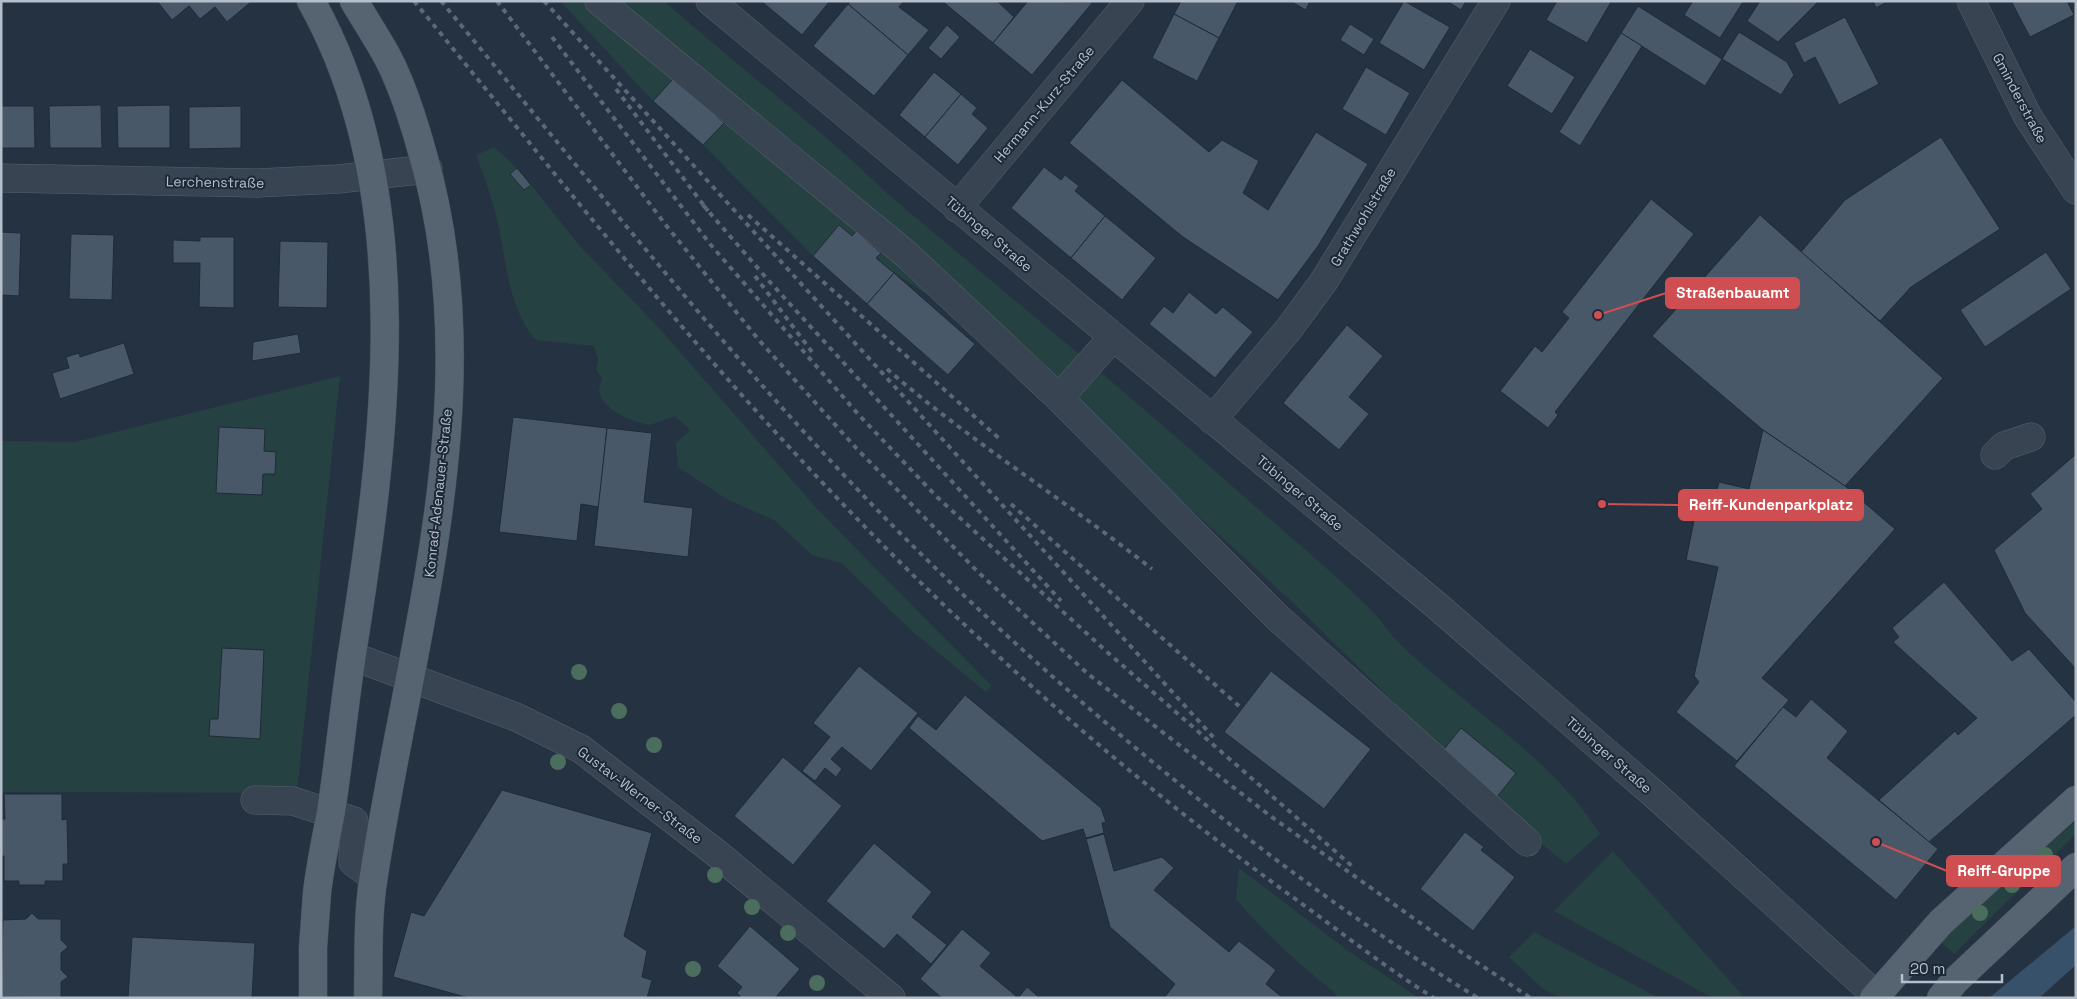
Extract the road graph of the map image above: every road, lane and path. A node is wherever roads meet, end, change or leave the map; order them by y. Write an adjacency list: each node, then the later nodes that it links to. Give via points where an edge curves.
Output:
1 (311, 1): 9 (main road, via 336,52)
2 (354, 1): 8 (main road, Konrad-Adenauer-Straße, via 388,58 404,95)
3 (599, 1): 14 (street, via 907,255)
4 (710, 1): 12 (street, Tübinger Straße)
5 (1130, 1): 12 (street, Hermann-Kurz-Straße)
6 (1496, 1): 15 (street, Grathwohlstraße, via 1324,281 1288,330)
7 (1971, 1): 11 (street, Gminderstraße, via 2028,117)
8 (428, 169): 9 (street, Lerchenstraße); 19 (main road, Konrad-Adenauer-Straße, via 441,226 447,276 448,382 435,539)
9 (373, 176): 10 (street, Lerchenstraße, via 258,183); 18 (main road, via 383,285 383,390 379,458)
10 (1, 178)
11 (2076, 190)
12 (957, 208): 13 (street, Tübinger Straße)
13 (1112, 338): 14 (street); 15 (street, Tübinger Straße)
14 (1059, 398): 23 (street, via 1278,618)
15 (1212, 420): 26 (street, Tübinger Straße, via 1459,625 1683,819)
16 (2031, 437): 17 (street, via 2004,446)
17 (1995, 455)
18 (352, 656): 19 (street, Gustav-Werner-Straße); 22 (main road)
19 (410, 678): 25 (main road, Konrad-Adenauer-Straße); 29 (street, Gustav-Werner-Straße, via 516,717 582,750 715,852)
20 (255, 800): 22 (street, via 293,801)
21 (2076, 800): 26 (main road, via 1941,922)
22 (331, 812): 25 (street, via 354,821 354,862); 27 (main road, via 317,893)
23 (1527, 842)
24 (2073, 876): 30 (main road, via 1955,981)
25 (373, 877): 28 (main road, Konrad-Adenauer-Straße)
26 (1876, 997)
27 (313, 998)
28 (368, 998)
29 (891, 998)
30 (1941, 998)

